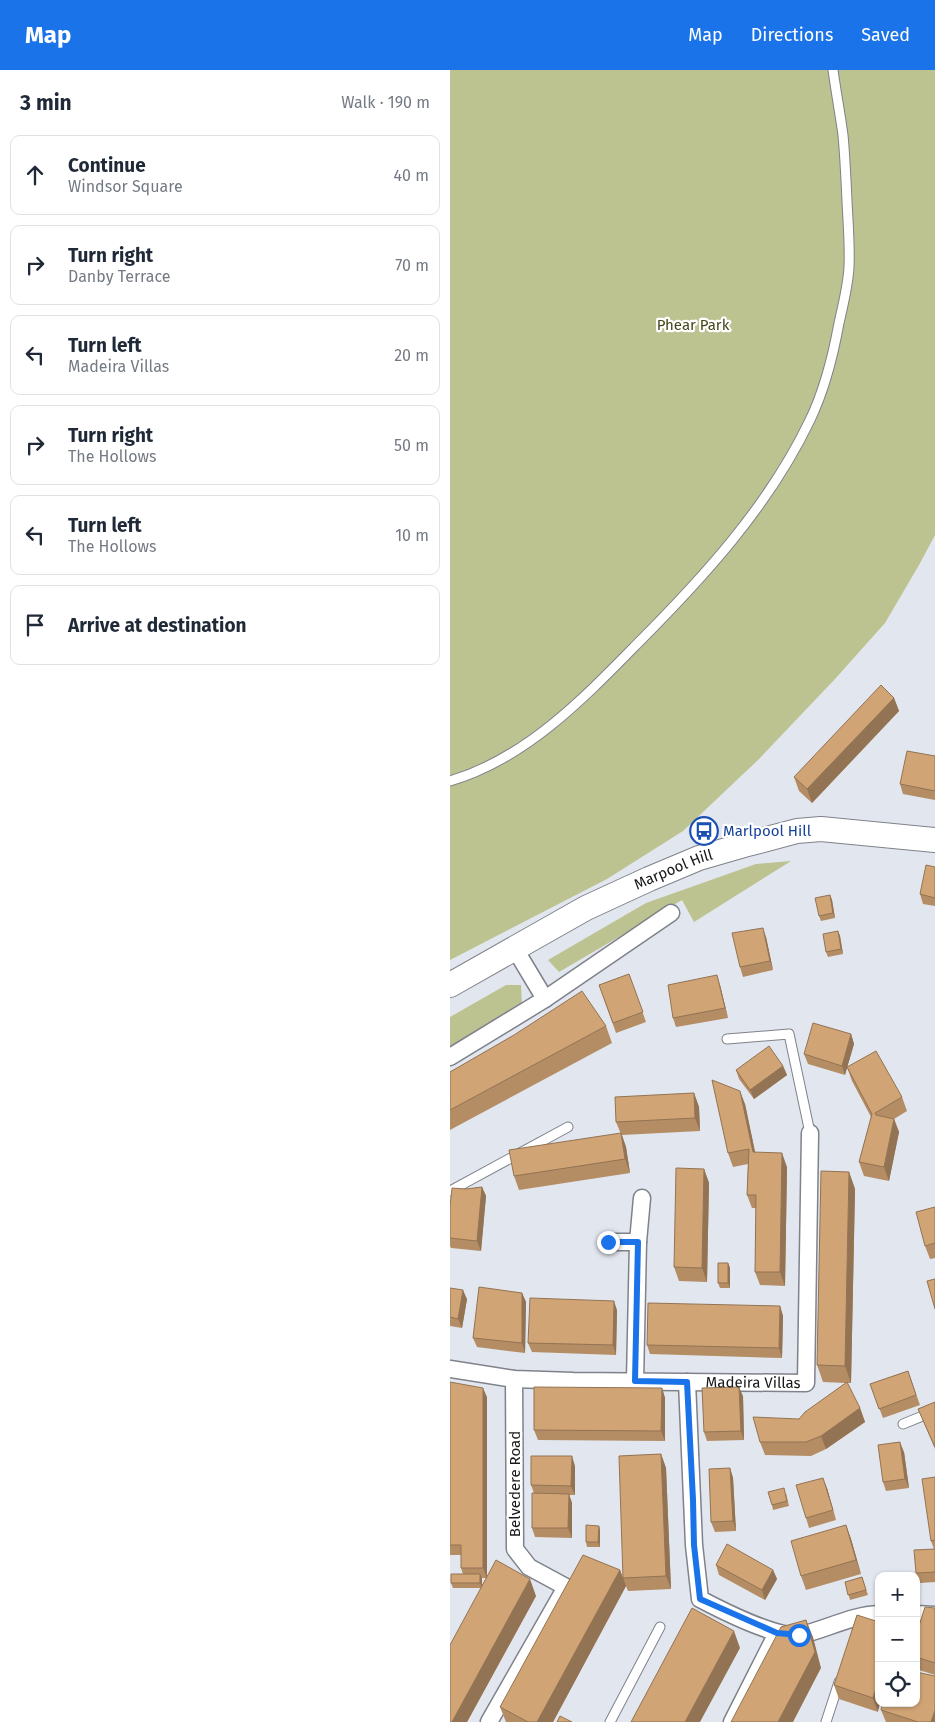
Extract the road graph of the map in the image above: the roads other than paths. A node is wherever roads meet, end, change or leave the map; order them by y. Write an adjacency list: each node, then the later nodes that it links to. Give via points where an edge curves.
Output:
1 (833, 70): 2 (lane, via 843,136 849,268 828,370 811,418 795,448 722,553 601,680 509,755)
2 (450, 781)
3 (935, 840): 5 (street, Marpool Hill, via 821,829 788,833 699,858 649,878 586,908)
4 (671, 913): 7 (street)
5 (514, 949): 6 (street, Marpool Hill); 7 (street)
6 (450, 985)
7 (545, 999): 9 (street)
8 (726, 1039): 11 (lane, via 789,1034)
9 (450, 1057)
10 (568, 1127): 12 (lane)
11 (810, 1133): 19 (street, Madeira Villas, via 806,1383)
12 (450, 1191)
13 (642, 1198): 15 (street)
14 (608, 1242): 15 (street)
15 (638, 1242): 18 (street)
16 (450, 1370): 17 (street, Madeira Villas)
17 (514, 1378): 18 (street, Madeira Villas); 28 (street, Belvedere Road, via 516,1549 529,1568 566,1587)
18 (635, 1381): 19 (street, Madeira Villas)
19 (687, 1382): 26 (street, via 694,1545 700,1599)
20 (935, 1411): 21 (lane)
21 (903, 1424)
22 (875, 1614): 26 (street, via 866,1615 855,1624 799,1635)
23 (920, 1614): 24 (street)
24 (935, 1615)
25 (660, 1627): 29 (lane)
26 (777, 1633): 30 (street)
27 (841, 1674): 31 (lane)
28 (490, 1722)
29 (610, 1722)
30 (732, 1722)
31 (826, 1722)

